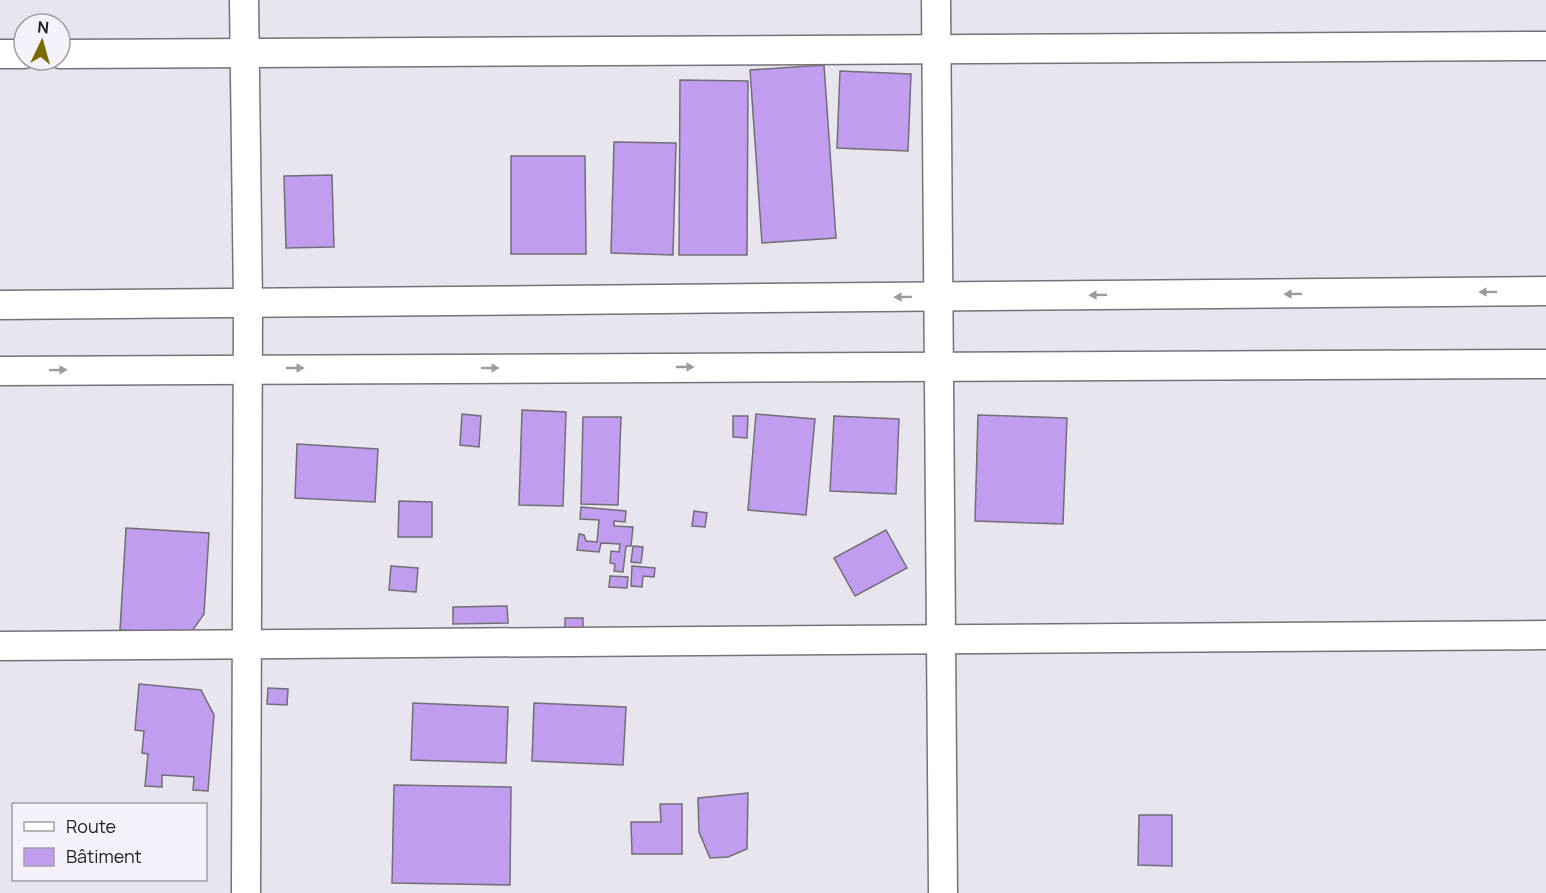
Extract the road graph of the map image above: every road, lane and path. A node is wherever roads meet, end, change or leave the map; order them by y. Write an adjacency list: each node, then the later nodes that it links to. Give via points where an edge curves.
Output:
1 (244, 0): 5 (street)
2 (936, 0): 4 (street)
3 (1546, 46): 4 (street)
4 (937, 49): 5 (street); 8 (street)
5 (244, 53): 6 (street); 9 (street)
6 (72, 54)
7 (1546, 291): 8 (street, one-way to 8)
8 (939, 297): 9 (street, one-way to 9); 12 (street)
9 (248, 303): 10 (street); 13 (street)
10 (0, 305)
11 (1546, 364): 12 (street)
12 (939, 366): 13 (street, one-way to 12); 16 (street)
13 (247, 369): 14 (street, one-way to 13); 17 (street)
14 (0, 371)
15 (1546, 635): 16 (street)
16 (941, 639): 17 (street); 20 (street)
17 (245, 644): 18 (street); 19 (street)
18 (0, 646)
19 (246, 893)
20 (943, 893)

